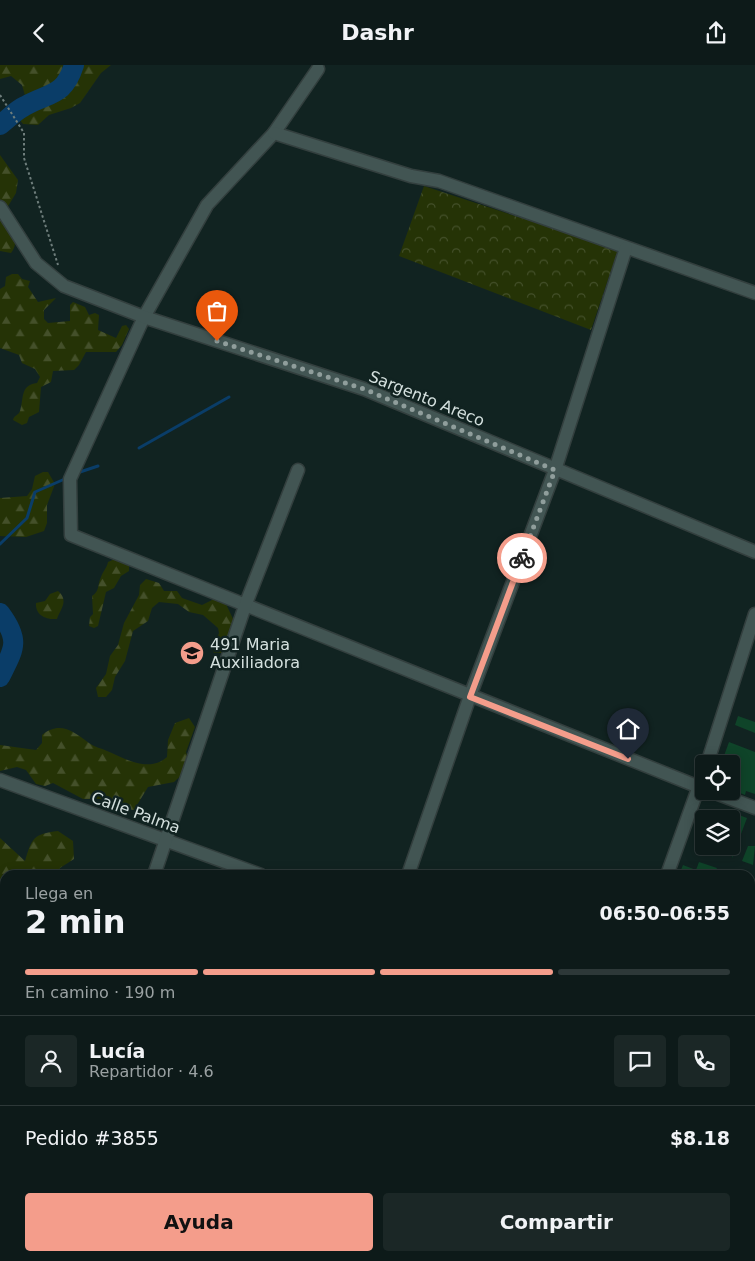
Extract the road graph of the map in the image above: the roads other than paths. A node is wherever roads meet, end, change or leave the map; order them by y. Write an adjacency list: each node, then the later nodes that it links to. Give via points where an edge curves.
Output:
1 (318, 69): 2 (street)
2 (274, 133): 4 (street, via 411,176 440,181); 6 (street, via 207,205)
3 (0, 207): 6 (street, Sargento Areco, via 36,263 64,286)
4 (626, 248): 5 (street); 8 (street)
5 (755, 293)
6 (144, 317): 8 (street, Sargento Areco, via 364,389); 10 (street, via 70,479 71,535)
7 (298, 470): 10 (street)
8 (555, 470): 9 (street, Sargento Areco); 12 (street)
9 (755, 552)
10 (245, 606): 12 (street); 19 (street)
11 (755, 614): 13 (street)
12 (470, 697): 15 (street); 22 (street)
13 (709, 755)
14 (0, 780): 19 (street, Calle Palma)
15 (695, 785)
16 (699, 800): 23 (street)
17 (734, 800): 18 (street)
18 (755, 808)
19 (165, 839): 20 (street); 21 (street, Calle Palma)
20 (156, 870)
21 (248, 870)
22 (410, 870)
23 (669, 870)

